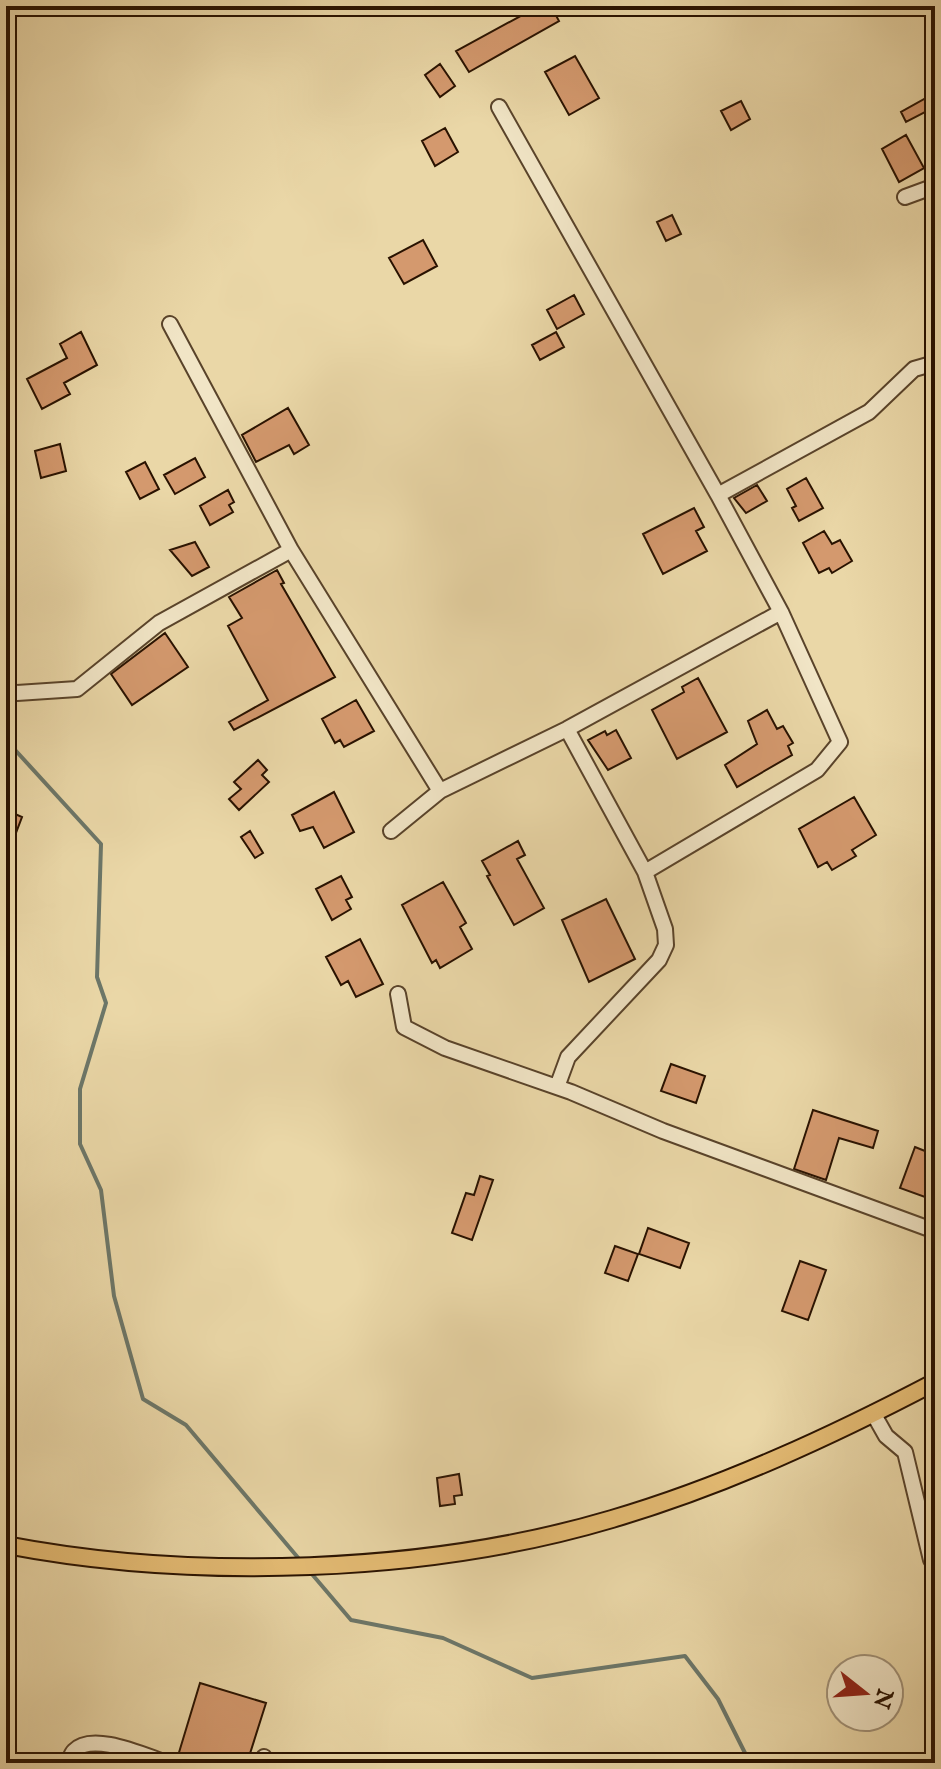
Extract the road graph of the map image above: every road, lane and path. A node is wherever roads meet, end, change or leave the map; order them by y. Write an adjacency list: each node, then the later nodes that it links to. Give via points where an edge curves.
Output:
1 (499, 107): 6 (street)
2 (935, 186): 3 (street)
3 (905, 197)
4 (170, 324): 7 (street)
5 (935, 363): 6 (street, via 914,369 869,412)
6 (718, 495): 8 (street)
7 (291, 550): 9 (street, via 159,623 77,689); 11 (street)
8 (781, 612): 10 (street); 13 (street, via 840,742 817,770)
9 (6, 691)
10 (567, 729): 11 (street); 13 (street)
11 (440, 791): 12 (street)
12 (391, 831)
13 (645, 872): 15 (street, via 666,945 659,960 568,1057)
14 (398, 994): 15 (street, via 404,1027 445,1048)
15 (557, 1087): 16 (street)
16 (935, 1231)
17 (935, 1382): 18 (main road)
18 (873, 1413): 19 (main road, via 727,1479 611,1519 479,1549 233,1569 60,1555); 20 (street, via 886,1436 905,1452)
19 (6, 1545)
20 (935, 1564)
21 (68, 1763): 22 (street, via 74,1751 90,1742)
22 (167, 1763)

